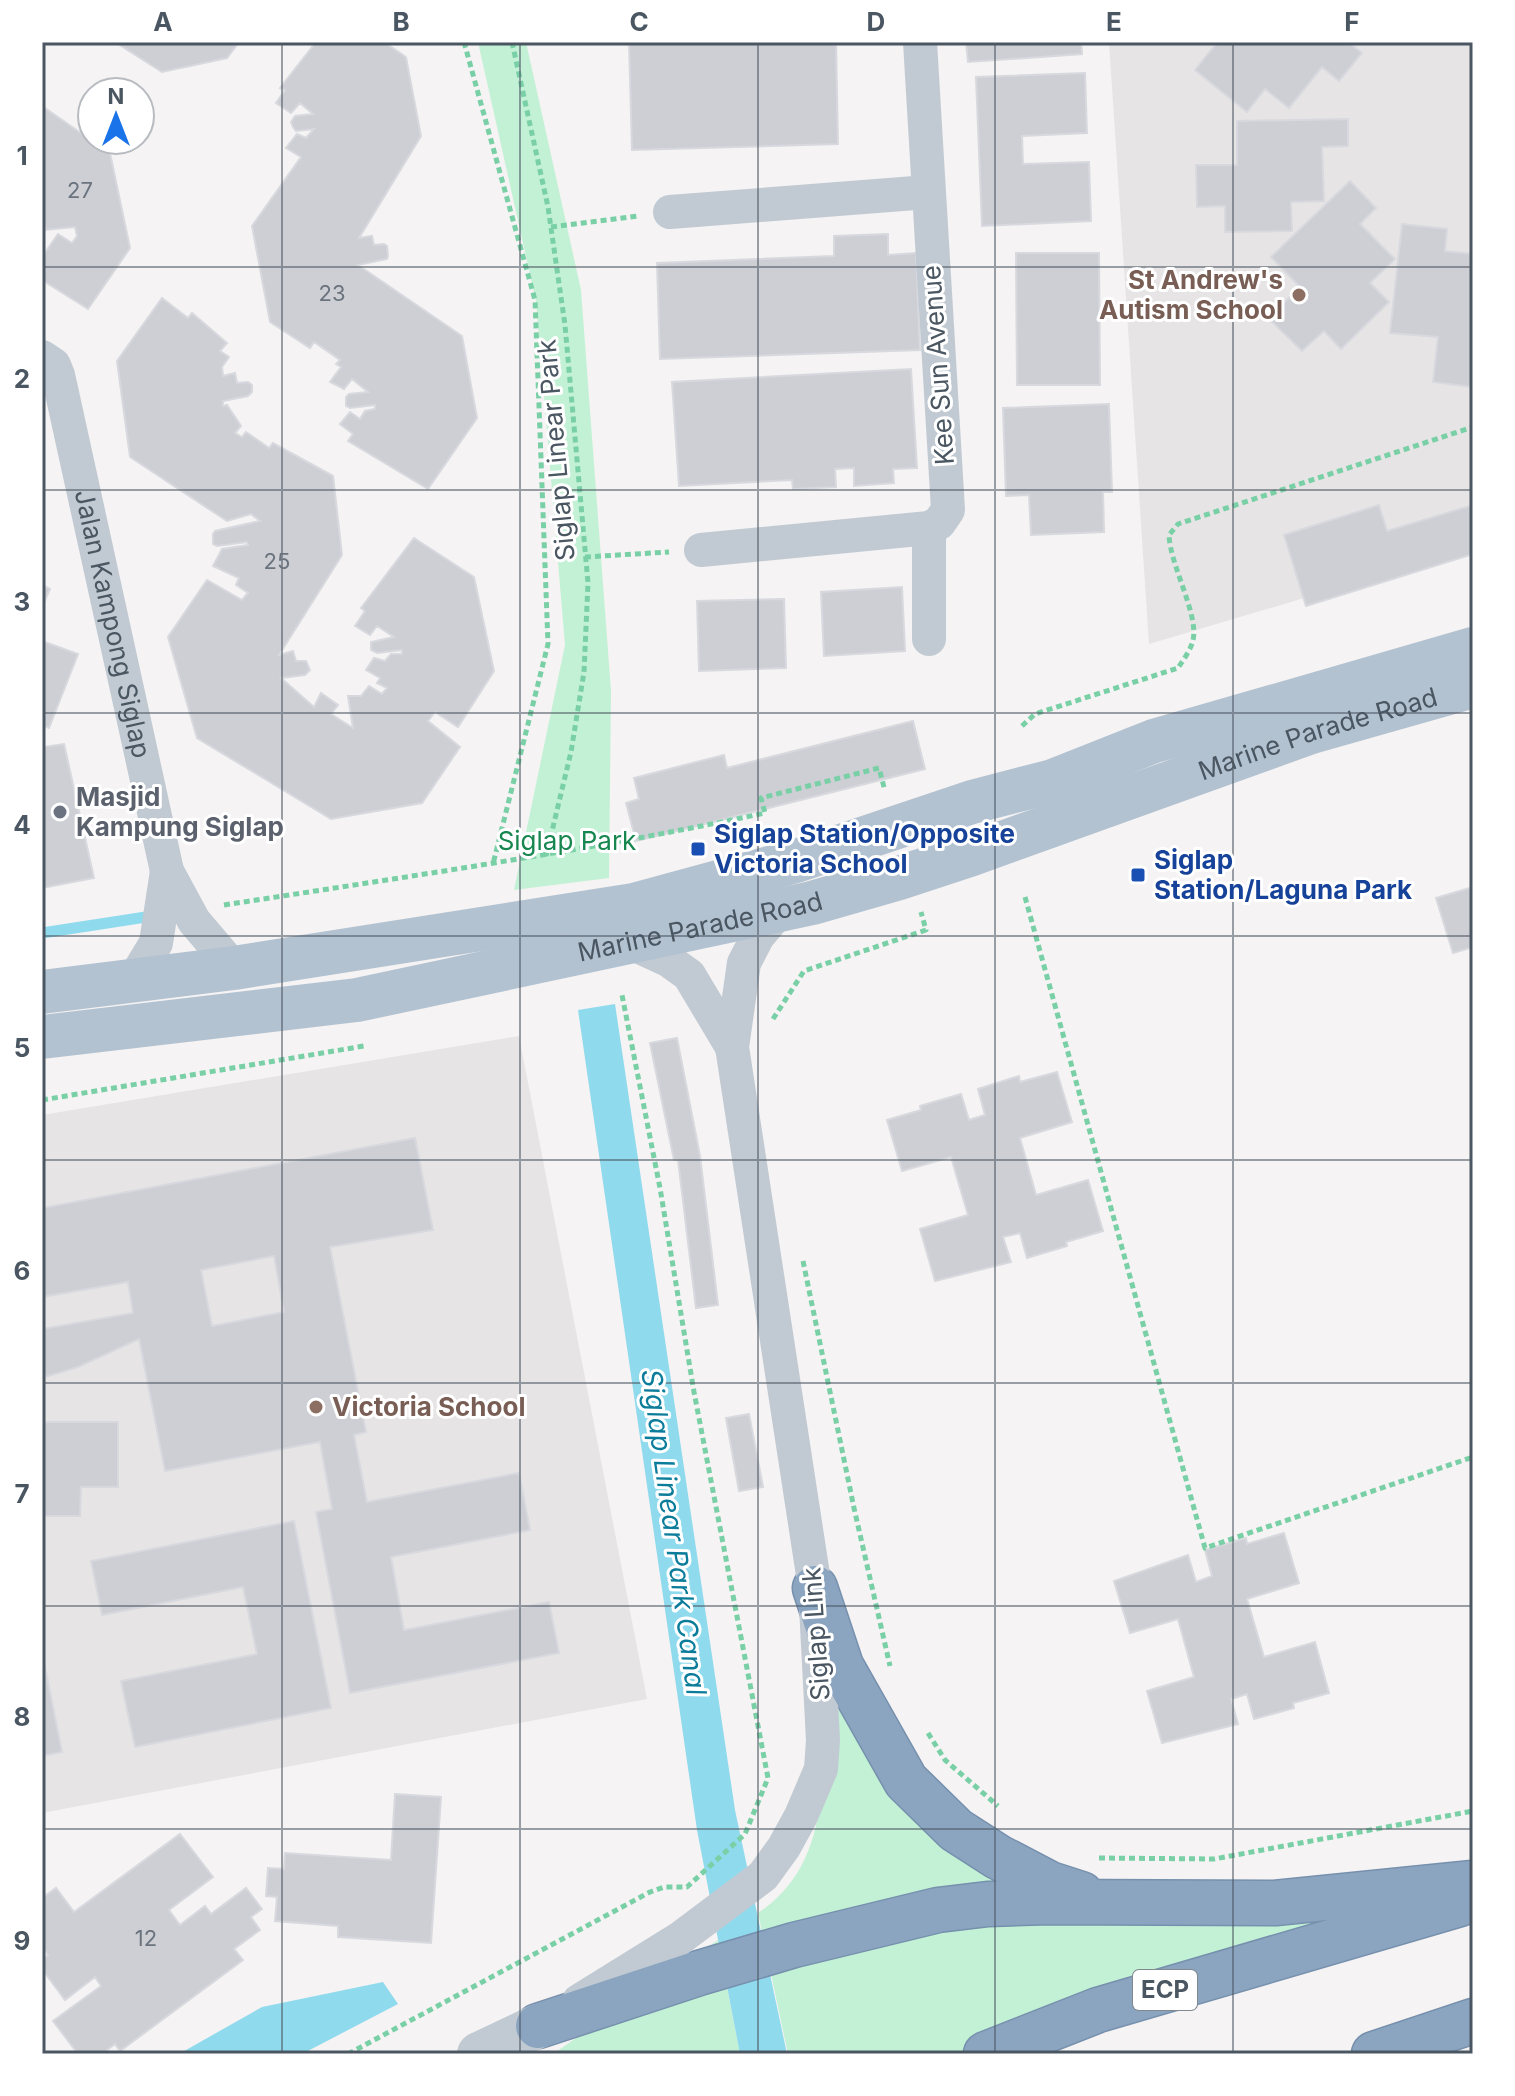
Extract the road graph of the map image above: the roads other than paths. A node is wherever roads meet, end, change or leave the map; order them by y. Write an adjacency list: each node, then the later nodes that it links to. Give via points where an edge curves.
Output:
1 (920, 42): 2 (street, Kee Sun Avenue)
2 (928, 192): 3 (street); 5 (street, Kee Sun Avenue, via 948,510)
3 (670, 212)
4 (50, 366): 10 (street, Jalan Kampong Siglap)
5 (929, 528): 6 (street); 7 (street)
6 (701, 550)
7 (929, 639)
8 (1473, 649): 13 (main road, Marine Parade Road, via 1154,741 1053,781 972,802 799,860 634,905)
9 (1473, 686): 11 (main road, Marine Parade Road, via 1311,732 899,878)
10 (167, 871): 13 (street, Jalan Kampong Siglap, via 194,921); 14 (street, Jalan Kampong Siglap, via 156,943)
11 (780, 910): 12 (main road, Marine Parade Road); 17 (street, Siglap Link, via 744,963)
12 (629, 942): 16 (main road, Marine Parade Road, via 357,1000); 17 (street, Siglap Link, via 689,975)
13 (234, 968): 14 (main road, Marine Parade Road)
14 (133, 981): 15 (main road, Marine Parade Road)
15 (42, 992)
16 (42, 1037)
17 (732, 1047): 18 (street, Siglap Link)
18 (815, 1588): 21 (highway, via 841,1666 906,1781 956,1830 998,1857 1050,1884); 22 (street, Siglap Link, via 821,1769 784,1847)
19 (1473, 1883): 21 (highway, via 1275,1903)
20 (1473, 1901): 26 (highway, ECP, via 1098,2010)
21 (1113, 1904): 22 (highway, via 1047,1902 938,1910 794,1945)
22 (689, 1956): 24 (highway)
23 (1473, 2021): 27 (highway)
24 (538, 2026): 25 (street)
25 (479, 2054)
26 (986, 2054)
27 (1374, 2054)

